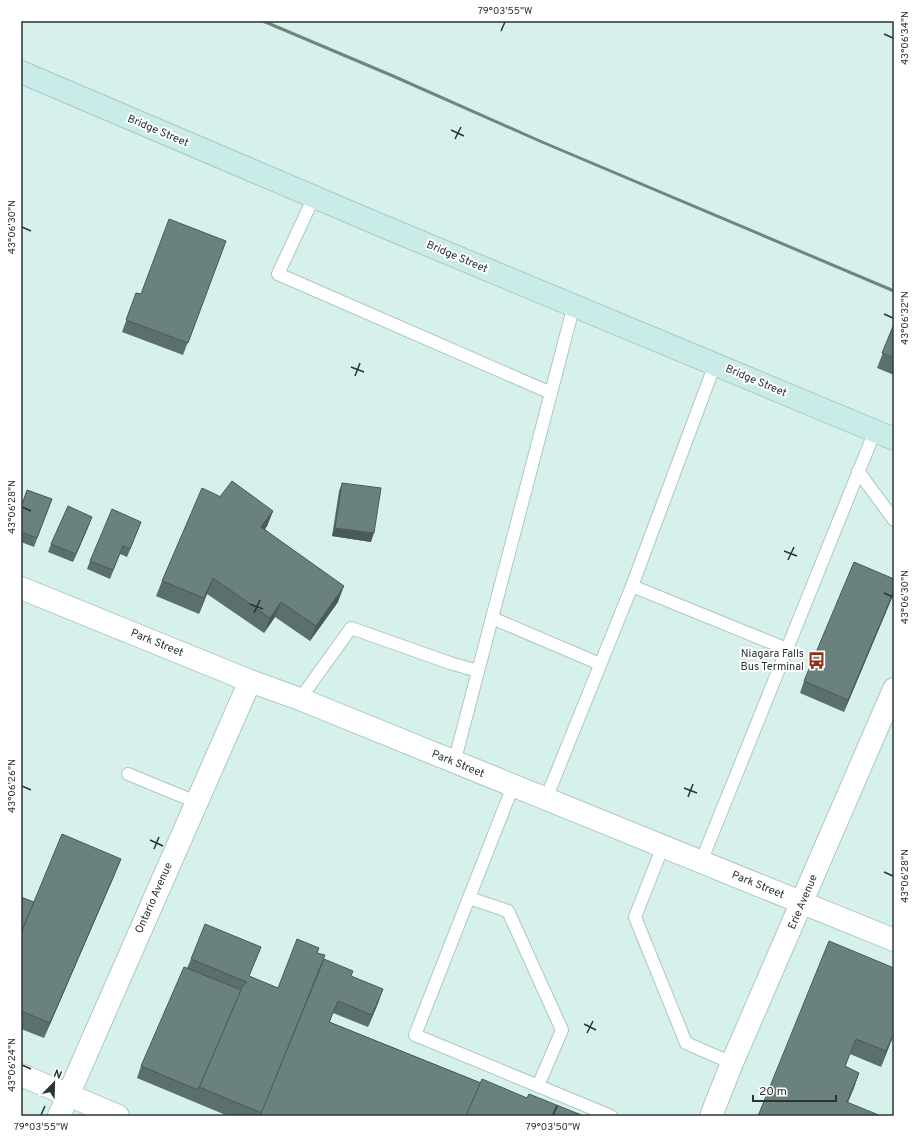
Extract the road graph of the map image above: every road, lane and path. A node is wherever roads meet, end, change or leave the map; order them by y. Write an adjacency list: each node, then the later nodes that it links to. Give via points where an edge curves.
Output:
1 (21, 72): 2 (main road, Bridge Street)
2 (314, 197): 3 (main road, Bridge Street); 5 (lane, via 278,274)
3 (574, 305): 4 (main road, Bridge Street); 5 (lane)
4 (715, 364): 6 (main road, Bridge Street); 9 (lane)
5 (551, 393): 11 (lane)
6 (884, 435): 7 (lane)
7 (858, 471): 8 (lane); 12 (lane)
8 (894, 520)
9 (632, 586): 12 (lane); 13 (lane)
10 (21, 588): 15 (street, Park Street)
11 (492, 618): 13 (lane); 14 (lane)
12 (787, 649): 24 (lane)
13 (600, 664): 21 (lane)
14 (478, 671): 17 (lane, via 351,628); 18 (lane)
15 (250, 681): 17 (street, Park Street); 22 (street, Ontario Avenue)
16 (894, 688): 26 (street, Erie Avenue)
17 (300, 699): 18 (street, Park Street)
18 (454, 763): 20 (street, Park Street)
19 (128, 774): 22 (lane)
20 (513, 786): 21 (street, Park Street); 25 (lane)
21 (546, 799): 23 (street, Park Street)
22 (196, 802): 31 (street, Ontario Avenue)
23 (663, 846): 24 (street, Park Street); 28 (lane, via 635,916 686,1044)
24 (701, 862): 26 (street, Park Street)
25 (469, 898): 30 (lane, via 508,911 562,1030); 30 (lane, via 415,1035)
26 (803, 903): 27 (street, Park Street); 28 (street, Erie Avenue)
27 (894, 940)
28 (732, 1063): 35 (street, Erie Avenue)
29 (21, 1075): 31 (street)
30 (538, 1086): 34 (lane)
31 (68, 1094): 32 (street, Ontario Avenue); 33 (street)
32 (59, 1116)
33 (118, 1116)
34 (611, 1116)
35 (711, 1116)

